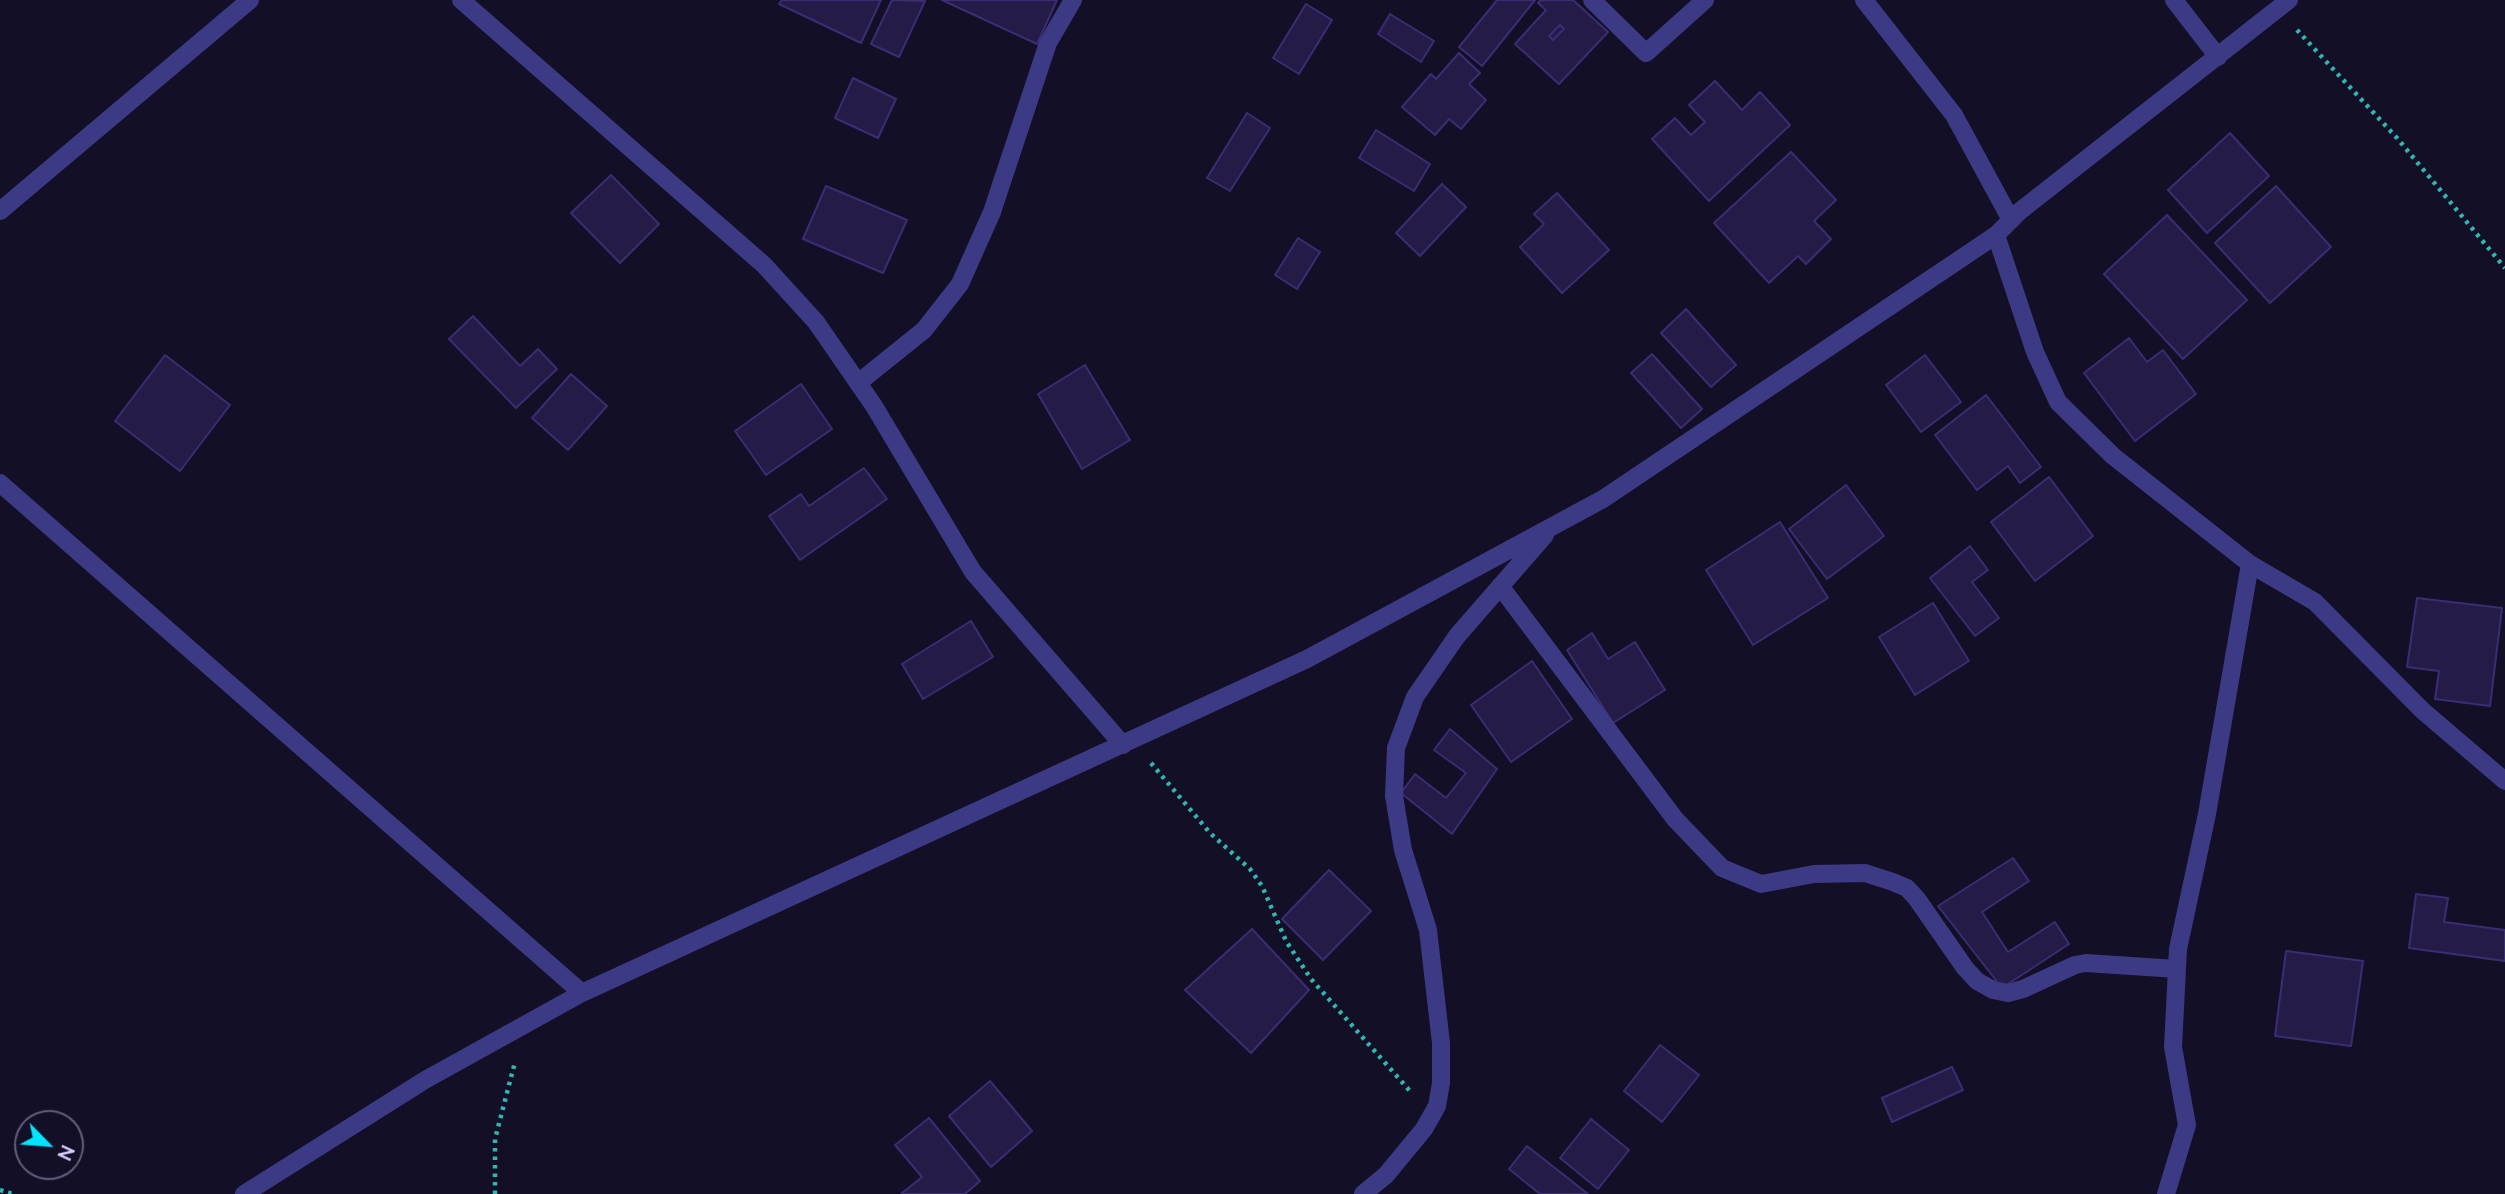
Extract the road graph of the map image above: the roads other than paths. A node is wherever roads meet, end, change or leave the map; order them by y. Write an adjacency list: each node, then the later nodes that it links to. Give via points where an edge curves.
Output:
1 (250, 0): 10 (street)
2 (461, 0): 13 (street, via 764,265 816,323)
3 (1073, 0): 13 (street, via 1048,43 992,212 960,284 924,330)
4 (1592, 0): 5 (street, via 1646,53)
5 (1705, 0)
6 (1864, 0): 11 (street, via 1954,115)
7 (2174, 0): 9 (street)
8 (2283, 4): 9 (street)
9 (2218, 57): 11 (street)
10 (0, 211)
11 (2011, 220): 12 (street)
12 (1996, 235): 15 (street, via 1603,499); 16 (street, via 2035,352 2058,402 2113,456)
13 (858, 383): 18 (street, via 973,572)
14 (0, 483): 21 (street)
15 (1554, 525): 17 (street); 18 (street, via 1307,659)
16 (2250, 564): 19 (street, via 2315,602 2423,711); 20 (street)
17 (1500, 586): 20 (street, via 1675,818 1722,868 1761,884 1814,874 1865,873 1907,888 1965,968 1993,990 2023,989 2075,964); 23 (street, via 1457,636 1415,697 1396,748 1394,796 1404,850 1428,930 1441,1083 1424,1129)
18 (1128, 742): 21 (street)
19 (2505, 781)
20 (2177, 970): 24 (street, via 2173,1047 2187,1125)
21 (582, 993): 22 (street, via 425,1080)
22 (244, 1194)
23 (1363, 1194)
24 (2166, 1194)

